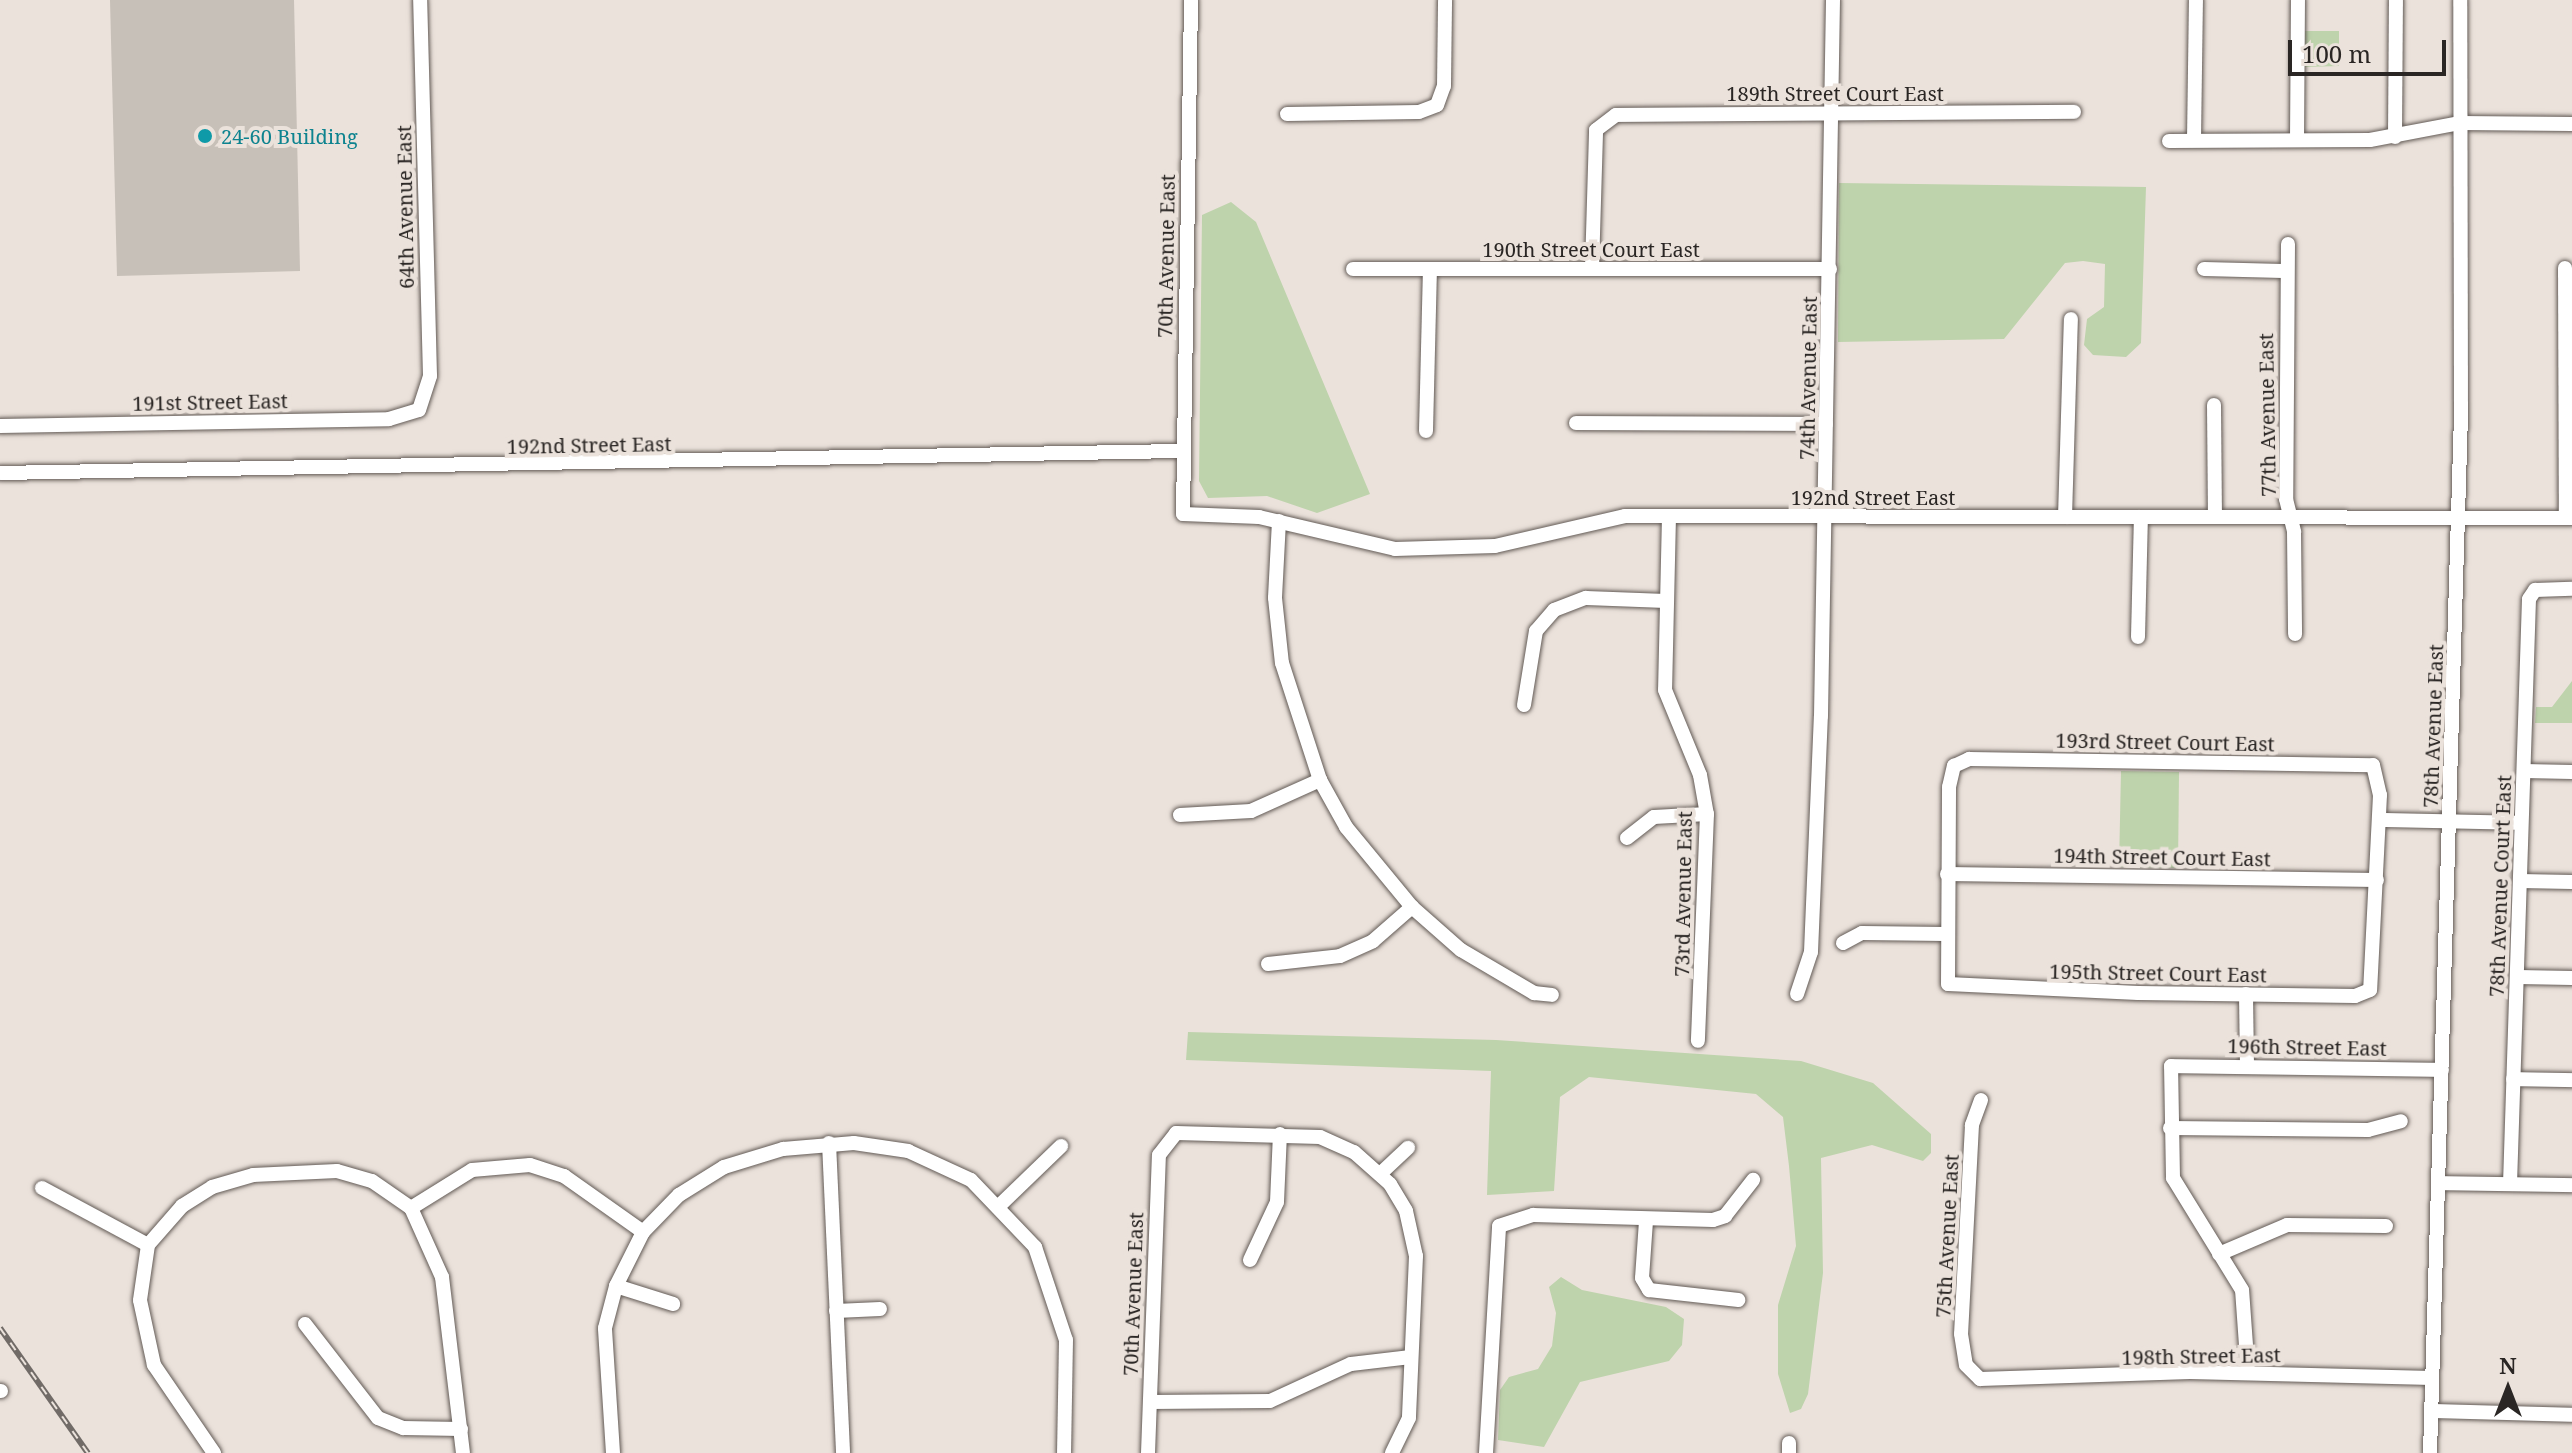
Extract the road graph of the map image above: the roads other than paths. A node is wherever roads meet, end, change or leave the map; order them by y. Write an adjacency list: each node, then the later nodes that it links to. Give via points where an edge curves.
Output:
1 (420, 0): 28 (street, 64th Avenue East, via 430,376)
2 (1191, 0): 33 (street, 70th Avenue East)
3 (1445, 0): 10 (street, via 1444,86 1432,108)
4 (1833, 0): 11 (street, 74th Avenue East)
5 (2196, 0): 15 (street)
6 (2298, 0): 16 (street)
7 (2396, 0): 14 (street)
8 (2460, 0): 12 (street, 78th Avenue East)
9 (2074, 112): 11 (street, 189th Street Court East)
10 (1287, 114)
11 (1831, 114): 19 (street, 189th Street Court East, via 1630,113 1599,125); 23 (street, 74th Avenue East)
12 (2460, 123): 13 (street); 14 (street); 42 (street, 78th Avenue East)
13 (2572, 124)
14 (2395, 137): 16 (street)
15 (2194, 140): 16 (street); 17 (street)
16 (2297, 140)
17 (2169, 141)
18 (2288, 244): 25 (street, 77th Avenue East)
19 (1592, 268): 22 (street, 190th Street Court East); 23 (street, 190th Street Court East)
20 (2565, 268): 43 (street)
21 (1353, 269): 22 (street, 190th Street Court East)
22 (1430, 269): 32 (street)
23 (1830, 269): 30 (street, 74th Avenue East)
24 (2204, 269): 25 (street)
25 (2283, 271): 41 (street, 77th Avenue East)
26 (2071, 319): 38 (street)
27 (2214, 405): 40 (street)
28 (419, 410): 31 (street, 191st Street East, via 389,419)
29 (1576, 423): 30 (street)
30 (1826, 424): 37 (street, 74th Avenue East)
31 (0, 426)
32 (1426, 431)
33 (1180, 451): 34 (street, 192nd Street East); 35 (street, 70th Avenue East)
34 (0, 473)
35 (1183, 514): 44 (street, 192nd Street East)
36 (1669, 516): 37 (street, 192nd Street East); 44 (street, 192nd Street East, via 1586,521 1473,548 1368,546); 46 (street, 73rd Avenue East)
37 (1826, 516): 38 (street, 192nd Street East); 69 (street, 74th Avenue East, via 1811,952)
38 (2065, 517): 39 (street, 192nd Street East)
39 (2141, 517): 40 (street, 192nd Street East); 48 (street)
40 (2215, 517): 41 (street, 192nd Street East)
41 (2292, 518): 42 (street, 192nd Street East); 47 (street, 77th Avenue East)
42 (2459, 518): 43 (street, 192nd Street East); 56 (street, 78th Avenue East)
43 (2569, 518)
44 (1279, 521): 52 (street, via 1275,598 1282,663)
45 (2572, 589): 50 (street, 78th Avenue Court East, via 2535,590 2527,613)
46 (1666, 601): 49 (street, via 1586,598 1554,610 1536,631); 53 (street, 73rd Avenue East, via 1665,690 1700,775)
47 (2295, 634)
48 (2138, 637)
49 (1524, 705)
50 (2524, 771): 51 (street); 57 (street, 78th Avenue Court East)
51 (2572, 772)
52 (1320, 780): 54 (street, via 1251,811); 63 (street, via 1369,859)
53 (1707, 814): 58 (street, via 1654,817); 72 (street, 73rd Avenue East)
54 (1180, 815)
55 (2380, 820): 56 (street); 59 (street, 193rd Street Court East, via 2373,765 1957,762); 60 (street)
56 (2449, 822): 57 (street); 74 (street, 78th Avenue East)
57 (2521, 823): 61 (street, 78th Avenue Court East)
58 (1627, 838)
59 (1947, 874): 60 (street, 194th Street Court East); 64 (street)
60 (2377, 880): 70 (street, 195th Street Court East, via 2369,991)
61 (2520, 881): 62 (street); 67 (street, 78th Avenue Court East)
62 (2572, 882)
63 (1412, 907): 66 (street, via 1373,941 1340,956); 71 (street, via 1498,974)
64 (1945, 934): 65 (street, via 1862,933); 70 (street, 195th Street Court East, via 1948,984)
65 (1843, 943)
66 (1268, 964)
67 (2518, 977): 68 (street); 75 (street, 78th Avenue Court East)
68 (2572, 978)
69 (1797, 994)
70 (2246, 994): 73 (street)
71 (1552, 995)
72 (1698, 1041)
73 (2247, 1066): 74 (street, 196th Street East); 79 (street, 196th Street East, via 2171,1066)
74 (2442, 1070): 86 (street, 78th Avenue East)
75 (2513, 1079): 76 (street); 87 (street, 78th Avenue Court East)
76 (2572, 1080)
77 (1981, 1100): 106 (street, 75th Avenue East, via 1972,1125 1961,1334)
78 (2401, 1121): 79 (street, via 2368,1130)
79 (2170, 1128): 96 (street, via 2183,1205)
80 (1280, 1134): 84 (street, via 1320,1137); 97 (street, via 1277,1202); 108 (street, 70th Avenue East, via 1166,1138)
81 (829, 1143): 90 (street, via 908,1151 971,1180); 94 (street, via 724,1167 679,1195); 102 (street)
82 (1061, 1146): 90 (street)
83 (1408, 1148): 84 (street)
84 (1381, 1173): 104 (street, via 1414,1238)
85 (1753, 1180): 92 (street, via 1725,1216)
86 (2439, 1183): 87 (street); 107 (street, 78th Avenue East)
87 (2510, 1184): 88 (street)
88 (2572, 1185)
89 (42, 1188): 95 (street)
90 (1000, 1205): 116 (street, via 1035,1247 1060,1308)
91 (411, 1208): 94 (street, via 472,1170 530,1165 564,1176); 95 (street, via 372,1181 337,1171 253,1175 182,1206); 111 (street, via 442,1277)
92 (1646, 1221): 99 (street, via 1642,1278 1652,1291); 119 (street, via 1511,1218 1493,1242)
93 (2386, 1226): 96 (street, via 2287,1225)
94 (643, 1232): 98 (street)
95 (148, 1245): 112 (street, via 140,1300 146,1340 154,1365)
96 (2219, 1254): 105 (street, via 2242,1290)
97 (1250, 1260)
98 (616, 1286): 100 (street); 114 (street, via 603,1348)
99 (1738, 1300)
100 (673, 1304)
101 (880, 1309): 102 (street)
102 (836, 1311): 115 (street)
103 (305, 1324): 111 (street, via 378,1418 403,1428)
104 (1411, 1357): 108 (street, via 1351,1364 1270,1401); 118 (street, via 1407,1432)
105 (2248, 1373): 106 (street, 198th Street East, via 1995,1382); 107 (street, 198th Street East)
106 (1973, 1374)
107 (2432, 1378): 109 (street, 78th Avenue East)
108 (1150, 1402): 117 (street, 70th Avenue East)
109 (2432, 1411): 110 (street); 120 (street, 78th Avenue East)
110 (2572, 1415)
111 (461, 1429): 113 (street)
112 (214, 1453)
113 (463, 1453)
114 (613, 1453)
115 (843, 1453)
116 (1064, 1453)
117 (1148, 1453)
118 (1392, 1453)
119 (1486, 1453)
120 (2430, 1453)

